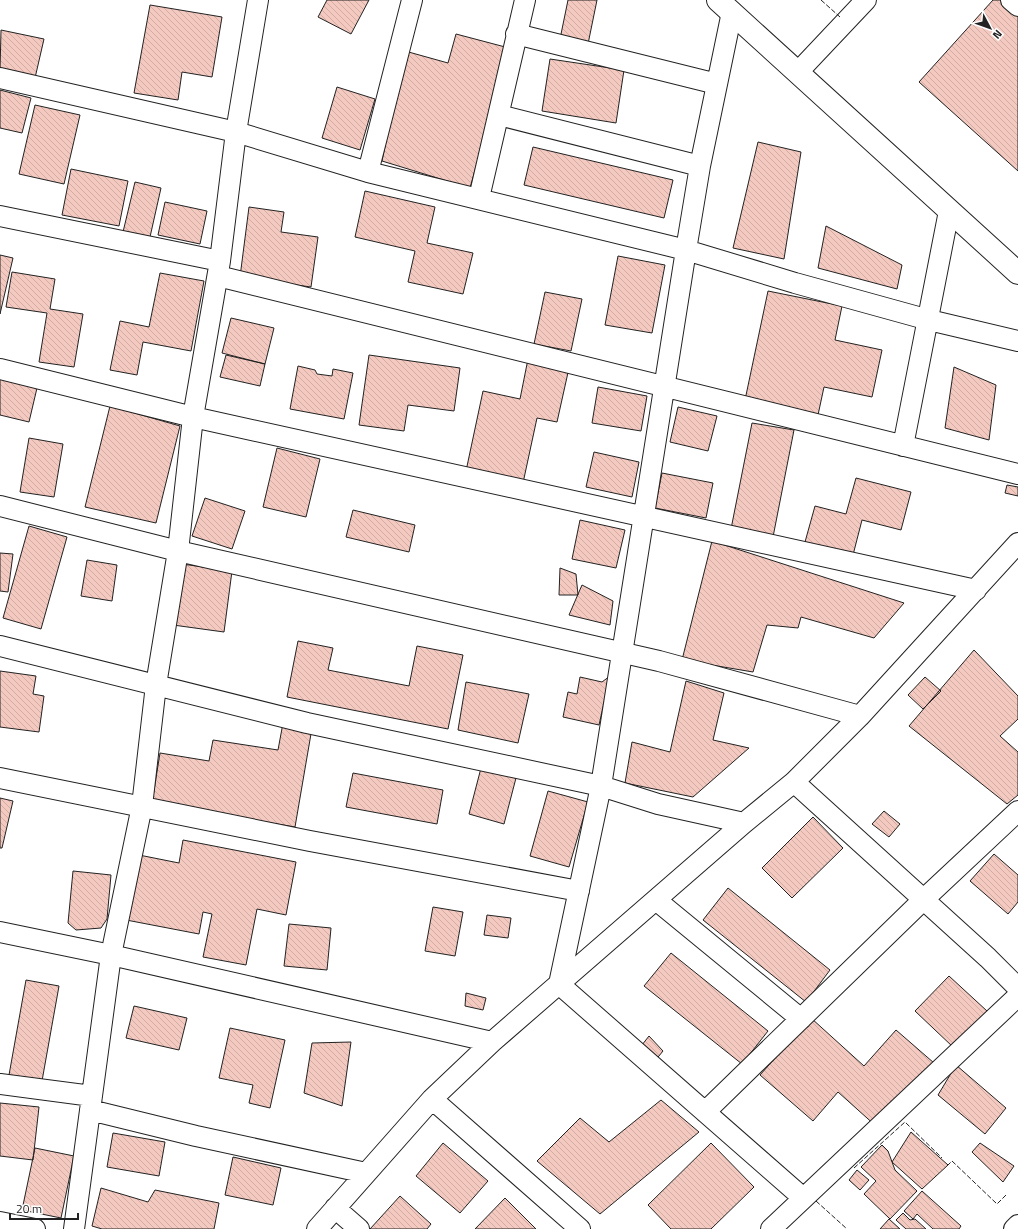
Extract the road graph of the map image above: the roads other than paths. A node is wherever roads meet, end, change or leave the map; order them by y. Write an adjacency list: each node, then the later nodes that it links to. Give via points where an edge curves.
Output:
1 (258, 0): 13 (street)
2 (412, 0): 15 (street)
3 (525, 0): 8 (street)
4 (866, 0): 9 (street)
5 (1011, 0): 7 (street)
6 (725, 6): 9 (street); 11 (street)
7 (1018, 6)
8 (516, 34): 11 (street); 12 (street)
9 (798, 72): 17 (street)
10 (0, 78): 13 (street)
11 (717, 84): 14 (street)
12 (499, 115): 14 (street); 16 (street)
13 (236, 132): 15 (street); 20 (street)
14 (700, 166): 19 (street)
15 (368, 172): 16 (street)
16 (479, 198): 19 (street)
17 (950, 211): 21 (street); 22 (street)
18 (0, 216): 20 (street)
19 (686, 250): 22 (street); 25 (street)
20 (219, 268): 25 (street); 26 (street)
21 (1018, 274)
22 (929, 320): 23 (street); 27 (street)
23 (1018, 341)
24 (0, 368): 26 (street)
25 (664, 386): 27 (street); 30 (street)
26 (194, 417): 30 (street); 32 (street)
27 (903, 446): 28 (street)
28 (1018, 474)
29 (0, 506): 32 (street)
30 (643, 516): 33 (street); 35 (street)
31 (1018, 543): 33 (street)
32 (178, 551): 35 (street); 36 (street)
33 (976, 590): 37 (street)
34 (0, 646): 36 (street)
35 (623, 653): 37 (street); 40 (street)
36 (156, 685): 40 (street, via 307,723); 41 (street)
37 (860, 716): 39 (street)
38 (0, 778): 41 (street)
39 (794, 782): 43 (street); 46 (street)
40 (601, 786): 43 (street, via 658,804); 44 (street)
41 (142, 806): 44 (street); 48 (street)
42 (1018, 811): 46 (street)
43 (744, 823): 45 (street)
44 (579, 891): 49 (street)
45 (656, 900): 49 (street); 52 (street)
46 (923, 900): 50 (street); 52 (street)
47 (0, 932): 48 (street)
48 (111, 955): 53 (street); 56 (street)
49 (559, 984): 53 (street); 57 (street)
50 (1018, 988)
51 (1018, 996): 59 (street)
52 (801, 1019): 57 (street)
53 (492, 1042): 55 (street)
54 (0, 1084): 56 (street)
55 (432, 1099): 58 (street); 67 (street)
56 (91, 1103): 58 (street); 64 (street)
57 (705, 1112): 59 (street)
58 (366, 1173): 60 (street)
59 (802, 1197): 68 (street)
60 (335, 1208): 65 (street); 66 (street)
61 (0, 1222): 63 (street)
62 (1018, 1225): 69 (street)
63 (34, 1229)
64 (74, 1229)
65 (317, 1229)
66 (359, 1229)
67 (580, 1229)
68 (771, 1229)
69 (1014, 1229)

